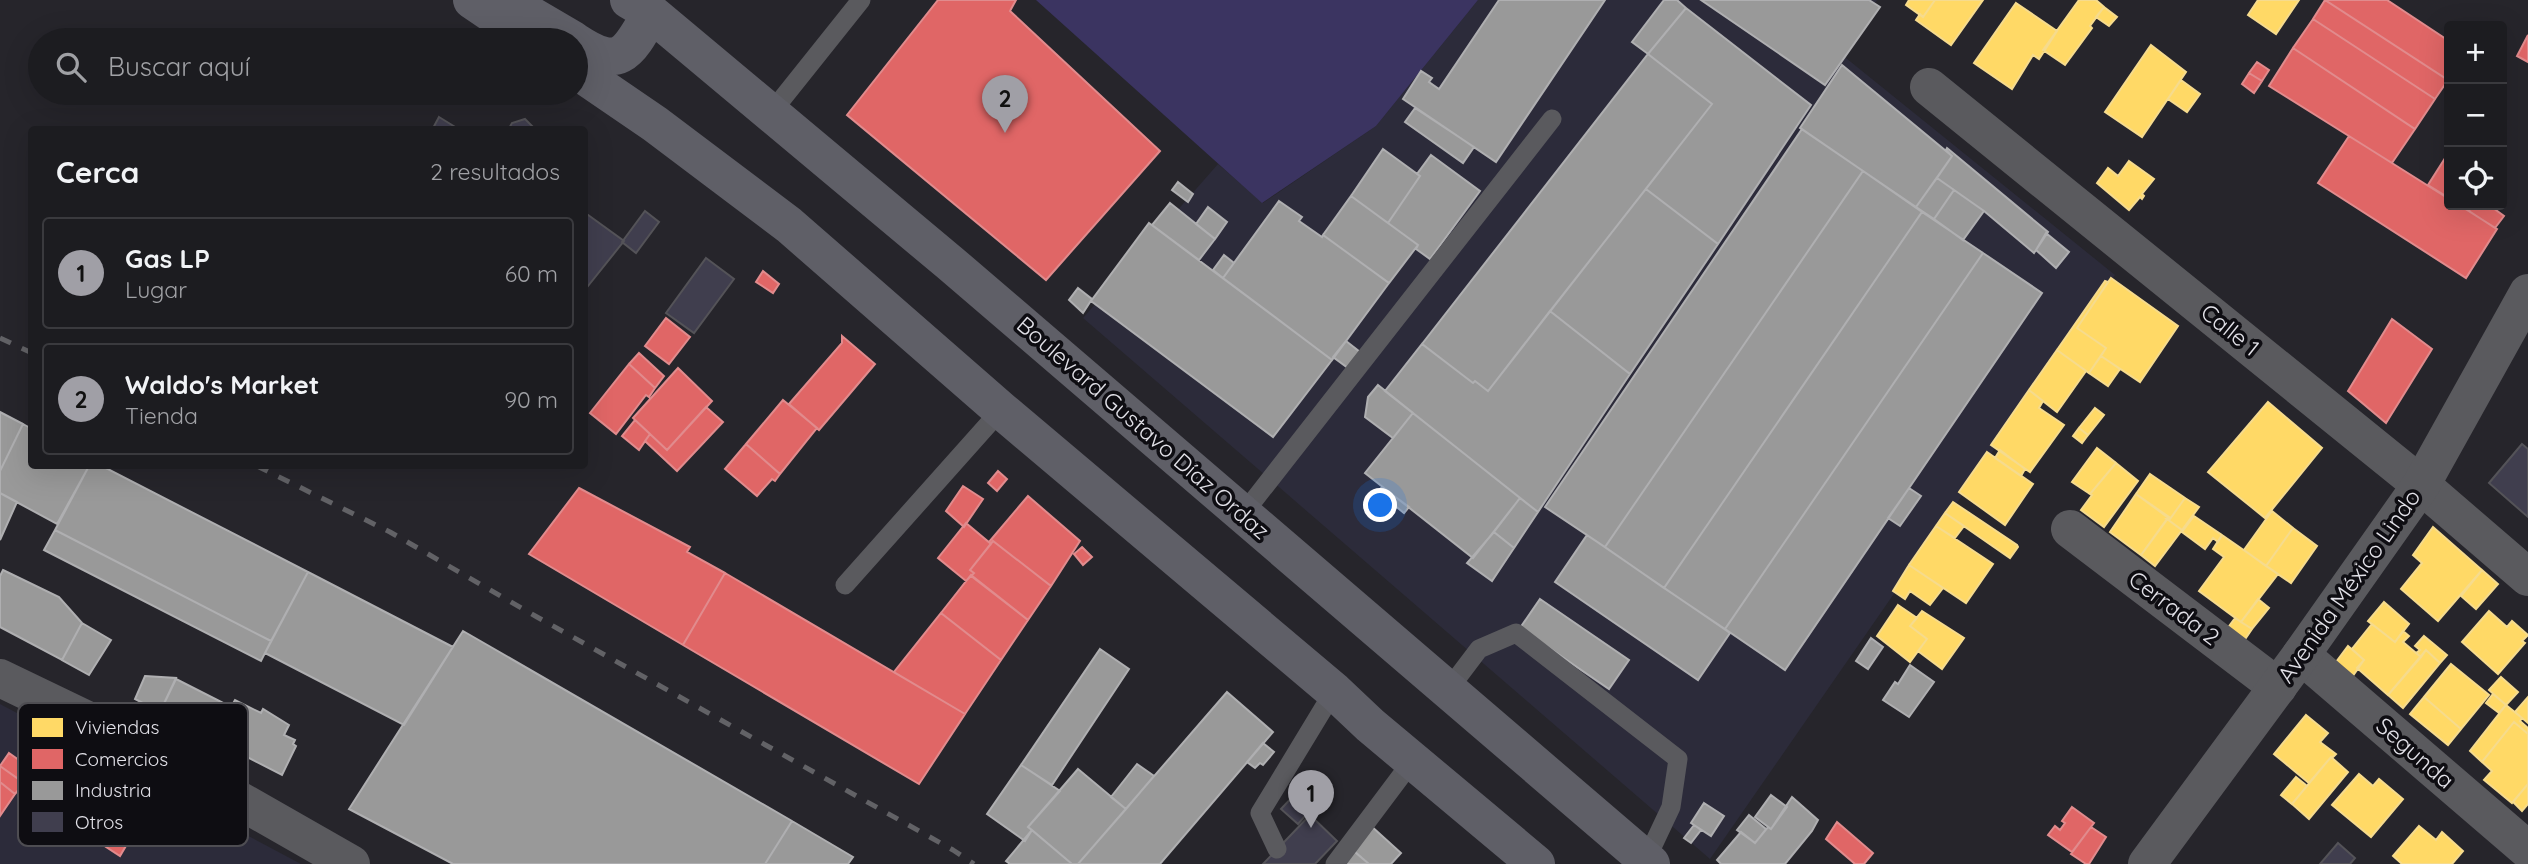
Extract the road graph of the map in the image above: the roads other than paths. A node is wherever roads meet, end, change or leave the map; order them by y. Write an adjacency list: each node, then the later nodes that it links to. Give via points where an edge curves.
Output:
1 (472, 0): 5 (main road)
2 (505, 0): 6 (main road)
3 (861, 0): 10 (lane)
4 (645, 4): 7 (main road, via 632,45 615,57 603,57); 10 (main road, Boulevard Gustavo Díaz Ordaz)
5 (513, 28)
6 (552, 28)
7 (588, 49)
8 (588, 79): 13 (main road, via 789,225)
9 (1929, 87): 14 (street, Calle 1)
10 (770, 114): 15 (main road, Boulevard Gustavo Díaz Ordaz)
11 (1552, 119): 15 (lane)
12 (2528, 293): 14 (street, Avenida México Lindo)
13 (1002, 410): 18 (lane); 23 (main road)
14 (2421, 485): 17 (street, Calle 1); 19 (street, Avenida México Lindo)
15 (1242, 514): 22 (main road, Boulevard Gustavo Díaz Ordaz)
16 (2070, 529): 21 (street, Cerrada 2)
17 (2528, 577)
18 (845, 585)
19 (2301, 655): 21 (street, Avenida México Lindo); 28 (street, Segunda)
20 (0, 678): 24 (street)
21 (2278, 687): 33 (street, Avenida México Lindo)
22 (1448, 690): 30 (main road, Boulevard Gustavo Díaz Ordaz); 30 (lane, via 1479,649 1516,633 1678,759 1671,807)
23 (1334, 691): 25 (main road); 27 (lane, via 1260,813)
24 (52, 703)
25 (1413, 760): 29 (main road); 32 (lane)
26 (248, 805): 31 (street)
27 (1277, 849)
28 (2528, 850)
29 (1517, 858)
30 (1648, 862)
31 (351, 864)
32 (1335, 864)
33 (2147, 864)

